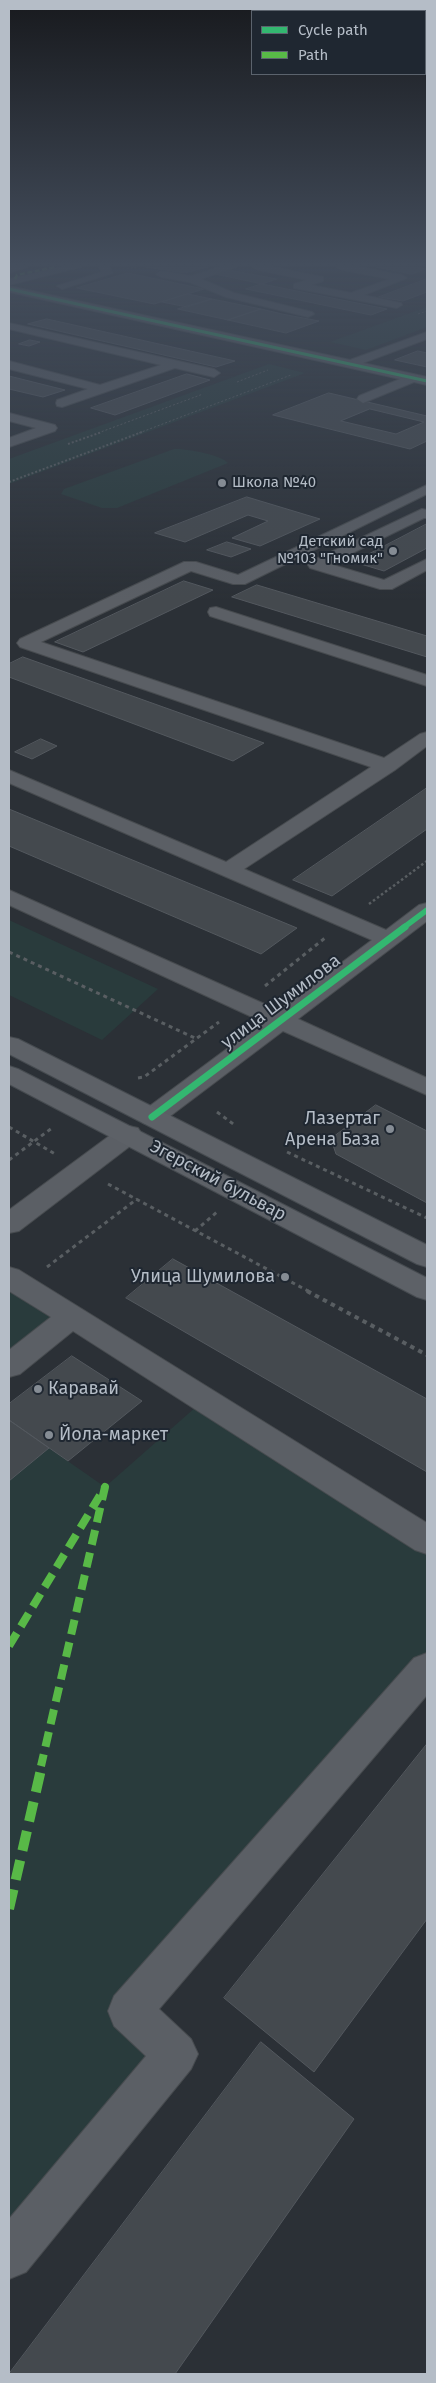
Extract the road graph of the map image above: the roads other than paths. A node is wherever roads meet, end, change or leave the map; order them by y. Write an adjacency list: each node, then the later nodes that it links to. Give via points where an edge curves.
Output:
1 (60, 378): 5 (street)
2 (133, 378): 5 (street)
3 (413, 378): 4 (street); 6 (street)
4 (427, 381)
5 (101, 389): 7 (street)
6 (363, 399)
7 (62, 402)
8 (9, 417): 9 (street, via 50,428)
9 (9, 443)
10 (427, 489): 11 (street)
11 (393, 505): 12 (street); 17 (street, via 239,581 190,565 26,643)
12 (424, 513): 13 (street, via 316,565 386,586)
13 (427, 564)
14 (216, 612): 15 (street)
15 (427, 681)
16 (427, 738): 17 (street)
17 (388, 766): 19 (street)
18 (9, 776): 19 (street)
19 (228, 870): 22 (street)
20 (9, 897): 23 (street)
21 (427, 910): 22 (street, улица Шумилова)
22 (388, 939): 23 (street, улица Шумилова)
23 (280, 1021): 26 (street); 27 (street, улица Шумилова)
24 (9, 1044): 27 (main road, Эгерский бульвар)
25 (9, 1074): 28 (main road, Эгерский бульвар)
26 (427, 1087)
27 (152, 1117): 28 (main road, улица Шумилова); 30 (main road, Эгерский бульвар)
28 (129, 1134): 29 (street, улица Шумилова); 32 (main road, Эгерский бульвар)
29 (9, 1224)
30 (427, 1257)
31 (16, 1281): 33 (street)
32 (427, 1290)
33 (72, 1317): 34 (street); 35 (street)
34 (9, 1366)
35 (427, 1540)
36 (427, 1669): 37 (street, via 129,2011 176,2054)
37 (9, 2256)

